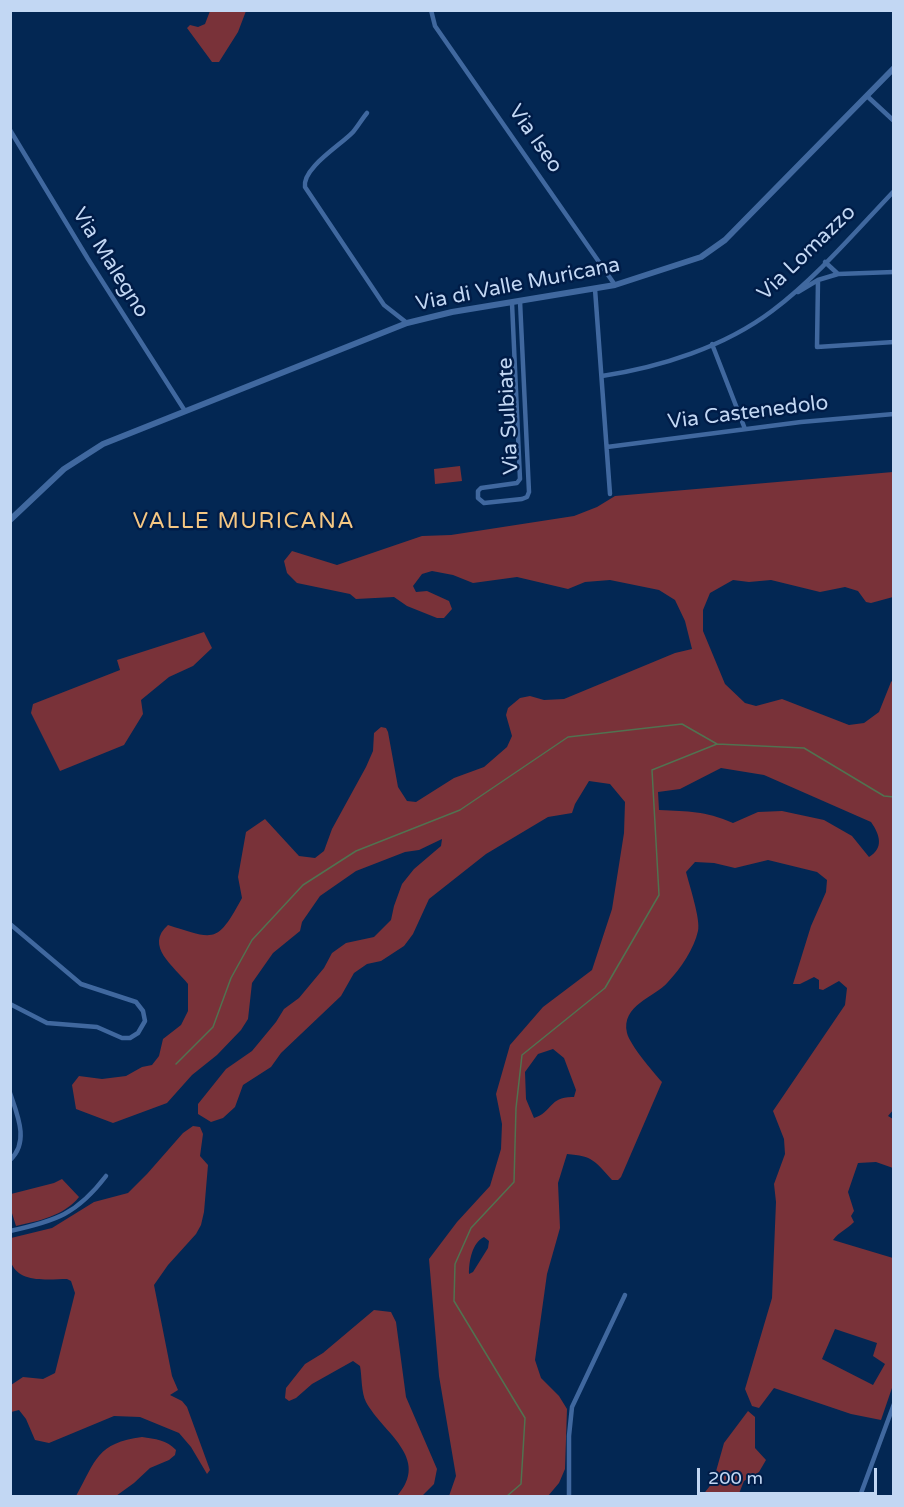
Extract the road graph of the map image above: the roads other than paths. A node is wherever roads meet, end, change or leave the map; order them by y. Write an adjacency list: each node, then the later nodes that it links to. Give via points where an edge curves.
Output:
1 (431, 10): 12 (street, Via Iseo, via 435,26)
2 (894, 68): 3 (street, Via di Valle Muricana)
3 (867, 96): 5 (street); 12 (street, Via di Valle Muricana, via 720,245 707,254)
4 (367, 113): 17 (street, via 312,169 305,187 384,305)
5 (894, 121)
6 (10, 130): 21 (street, Via Malegno)
7 (894, 191): 8 (street, Via Lomazzo)
8 (825, 262): 10 (street); 14 (street, Via Lomazzo)
9 (894, 272): 10 (street)
10 (838, 274): 11 (street)
11 (818, 280): 14 (street); 18 (street, via 817,348)
12 (615, 285): 13 (street, Via di Valle Muricana)
13 (595, 289): 15 (street, Via di Valle Muricana); 20 (street)
14 (790, 296): 19 (street, Via Lomazzo, via 759,320)
15 (520, 302): 16 (street, Via di Valle Muricana); 16 (street, Via Sulbiate, via 529,492 522,500 484,503 478,498 480,488 517,483 520,479)
16 (512, 303): 17 (street, Via di Valle Muricana)
17 (407, 323): 21 (street, Via di Valle Muricana)
18 (894, 342)
19 (712, 344): 20 (street, Via Lomazzo, via 649,368); 23 (street)
20 (602, 376): 24 (street)
21 (185, 411): 26 (street, Via di Valle Muricana, via 103,444 75,461)
22 (894, 414): 23 (street, Via Castenedolo)
23 (744, 429): 24 (street, Via Castenedolo)
24 (607, 447): 25 (street)
25 (610, 494)
26 (10, 520)
27 (10, 924): 28 (street, via 81,984 136,1002 145,1021 135,1035 122,1038 95,1026 47,1023)
28 (10, 1004)
29 (10, 1093): 30 (street, via 22,1132 16,1154)
30 (10, 1160)
31 (106, 1176): 32 (street, via 85,1201 64,1215)
32 (10, 1231)
33 (626, 1295): 35 (street, via 572,1407)
34 (894, 1404): 36 (street)
35 (569, 1497)
36 (860, 1497)

